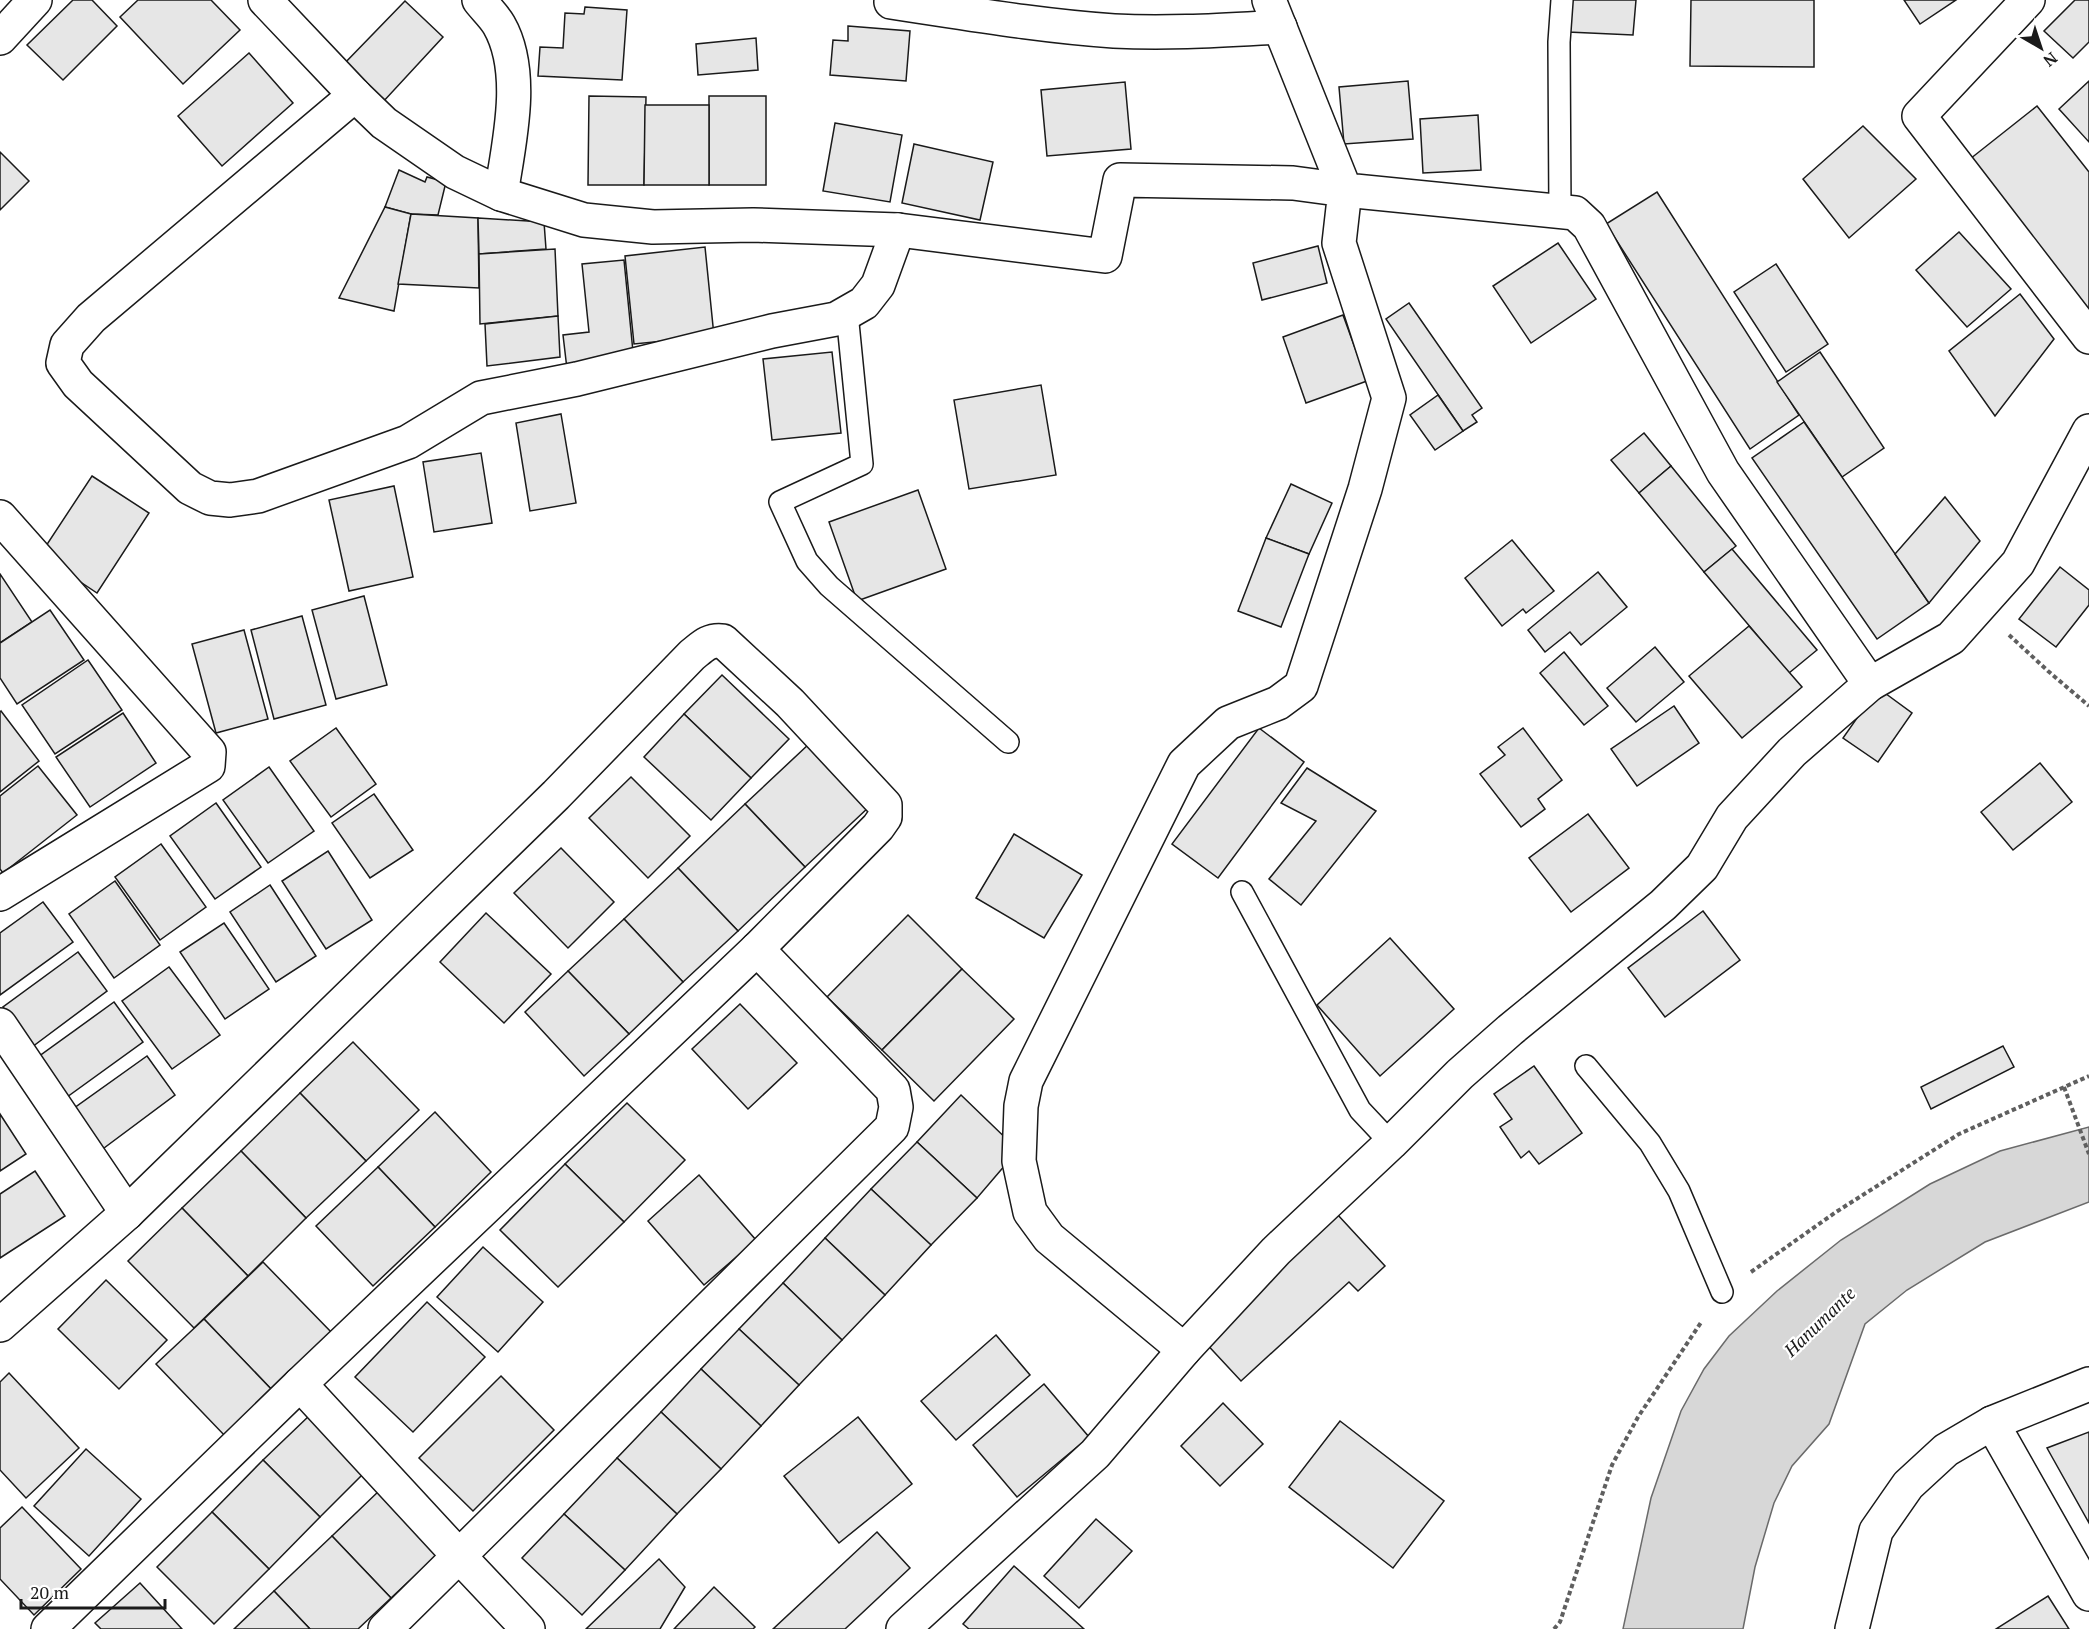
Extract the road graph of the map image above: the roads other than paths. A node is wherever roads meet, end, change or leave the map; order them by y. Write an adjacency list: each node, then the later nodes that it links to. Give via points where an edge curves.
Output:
1 (35, 0): 8 (street)
2 (266, 0): 9 (street)
3 (479, 0): 11 (street, via 500,25 513,62 512,125)
4 (1562, 0): 12 (lane)
5 (2028, 0): 15 (street, via 1918,116)
6 (891, 2): 7 (street, via 1115,31 1192,31)
7 (1275, 14): 10 (street)
8 (0, 38)
9 (355, 95): 11 (street, via 384,123 455,172); 14 (street, via 91,318 67,345 63,363 78,384 190,488 210,498 258,496 408,442 481,398 836,319)
10 (1345, 190): 12 (street); 13 (street, via 1293,183 1120,180 1105,256); 29 (street, via 1339,243 1389,398 1365,489 1300,686 1278,703 1228,723 1184,764 1026,1081 1021,1106 1020,1161 1030,1212 1049,1238)
11 (501, 194): 13 (street, via 584,220 653,227 753,225)
12 (1560, 213): 18 (street, via 1575,213 1589,226 1723,472)
13 (898, 230): 14 (street, via 878,285 864,303)
14 (847, 313): 19 (lane, via 862,464 780,502 807,561 829,586)
15 (2089, 337)
16 (2089, 431): 18 (street, via 2018,563 1951,638)
17 (0, 517): 21 (street, via 209,752 208,766)
18 (1870, 684): 25 (street, via 1792,752 1732,817 1702,867 1663,905 1468,1067)
19 (1008, 742)
20 (1242, 892): 25 (lane, via 1360,1110)
21 (0, 894)
22 (757, 949): 26 (street, via 878,827 885,817 885,805 790,703 723,641 715,640 692,655 556,795); 30 (street); 33 (street, via 893,1090 896,1107 892,1127)
23 (0, 1025): 26 (street)
24 (1586, 1066): 27 (lane, via 1656,1153 1679,1191)
25 (1391, 1143): 29 (street, via 1276,1251)
26 (127, 1213): 28 (street)
27 (1722, 1292)
28 (0, 1325)
29 (1184, 1350): 38 (street, via 1095,1454)
30 (300, 1384): 33 (street); 35 (street)
31 (2089, 1384): 32 (street)
32 (1992, 1423): 34 (street); 39 (street, via 1946,1450 1908,1485 1876,1531)
33 (459, 1556): 36 (street); 37 (street)
34 (2089, 1594)
35 (48, 1629)
36 (385, 1629)
37 (528, 1629)
38 (903, 1629)
39 (1852, 1629)

